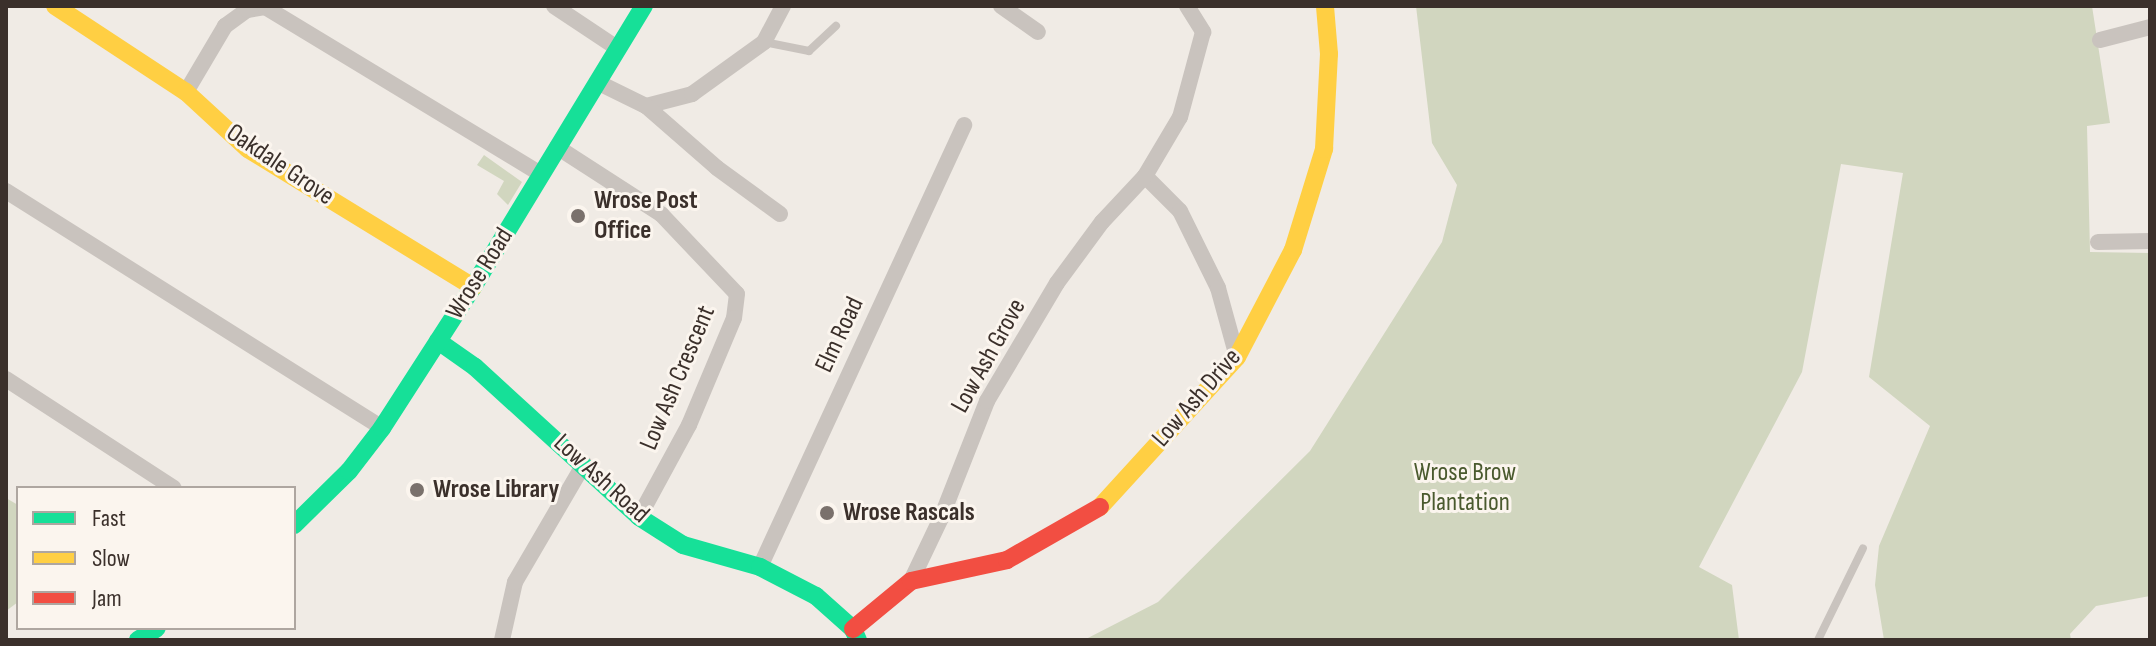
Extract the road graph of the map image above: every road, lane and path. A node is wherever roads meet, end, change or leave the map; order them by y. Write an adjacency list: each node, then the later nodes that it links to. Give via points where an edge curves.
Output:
1 (55, 6): 16 (street, Oakdale Grove)
2 (264, 6): 16 (street, via 247,10 225,26); 20 (street)
3 (554, 6): 14 (street)
4 (644, 6): 14 (street, Wrose Road)
5 (783, 6): 13 (street)
6 (1001, 6): 11 (street)
7 (1187, 6): 21 (street, Low Ash Grove, via 1203,32 1180,117)
8 (1325, 6): 28 (street, Low Ash Drive, via 1329,54 1324,149 1293,250)
9 (836, 26): 13 (lane, via 809,51)
10 (2150, 27): 12 (street)
11 (1038, 32)
12 (2100, 40)
13 (764, 42): 17 (street, via 692,94)
14 (617, 48): 15 (street, Wrose Road)
15 (597, 82): 17 (street); 19 (street, Wrose Road)
16 (186, 92): 26 (street, Oakdale Grove, via 248,149)
17 (646, 106): 23 (street)
18 (964, 125): 36 (street, Elm Road)
19 (557, 147): 20 (street, Wrose Road); 33 (street, Low Ash Crescent, via 661,214 737,294 734,318 689,425)
20 (541, 174): 26 (street, Wrose Road)
21 (1145, 176): 28 (street, via 1180,211 1218,288); 37 (street, Low Ash Grove, via 1057,283 987,401)
22 (6, 191): 30 (street)
23 (780, 214)
24 (2150, 241): 25 (street)
25 (2098, 242)
26 (473, 287): 27 (street, Wrose Road)
27 (438, 341): 30 (street, Wrose Road); 31 (street, Low Ash Road)
28 (1237, 357): 37 (street, Low Ash Drive, via 1096,512 1007,560)
29 (6, 379): 32 (street)
30 (382, 428): 34 (street, Wrose Road, via 349,471)
31 (584, 464): 33 (street, Low Ash Road); 39 (street, via 515,582)
32 (171, 486)
33 (639, 517): 36 (street, Low Ash Road, via 683,545)
34 (296, 523)
35 (1863, 548): 40 (lane)
36 (760, 567): 38 (street, Low Ash Road, via 816,596)
37 (911, 581): 38 (street, Low Ash Drive)
38 (855, 634)
39 (502, 640)
40 (1818, 640)

